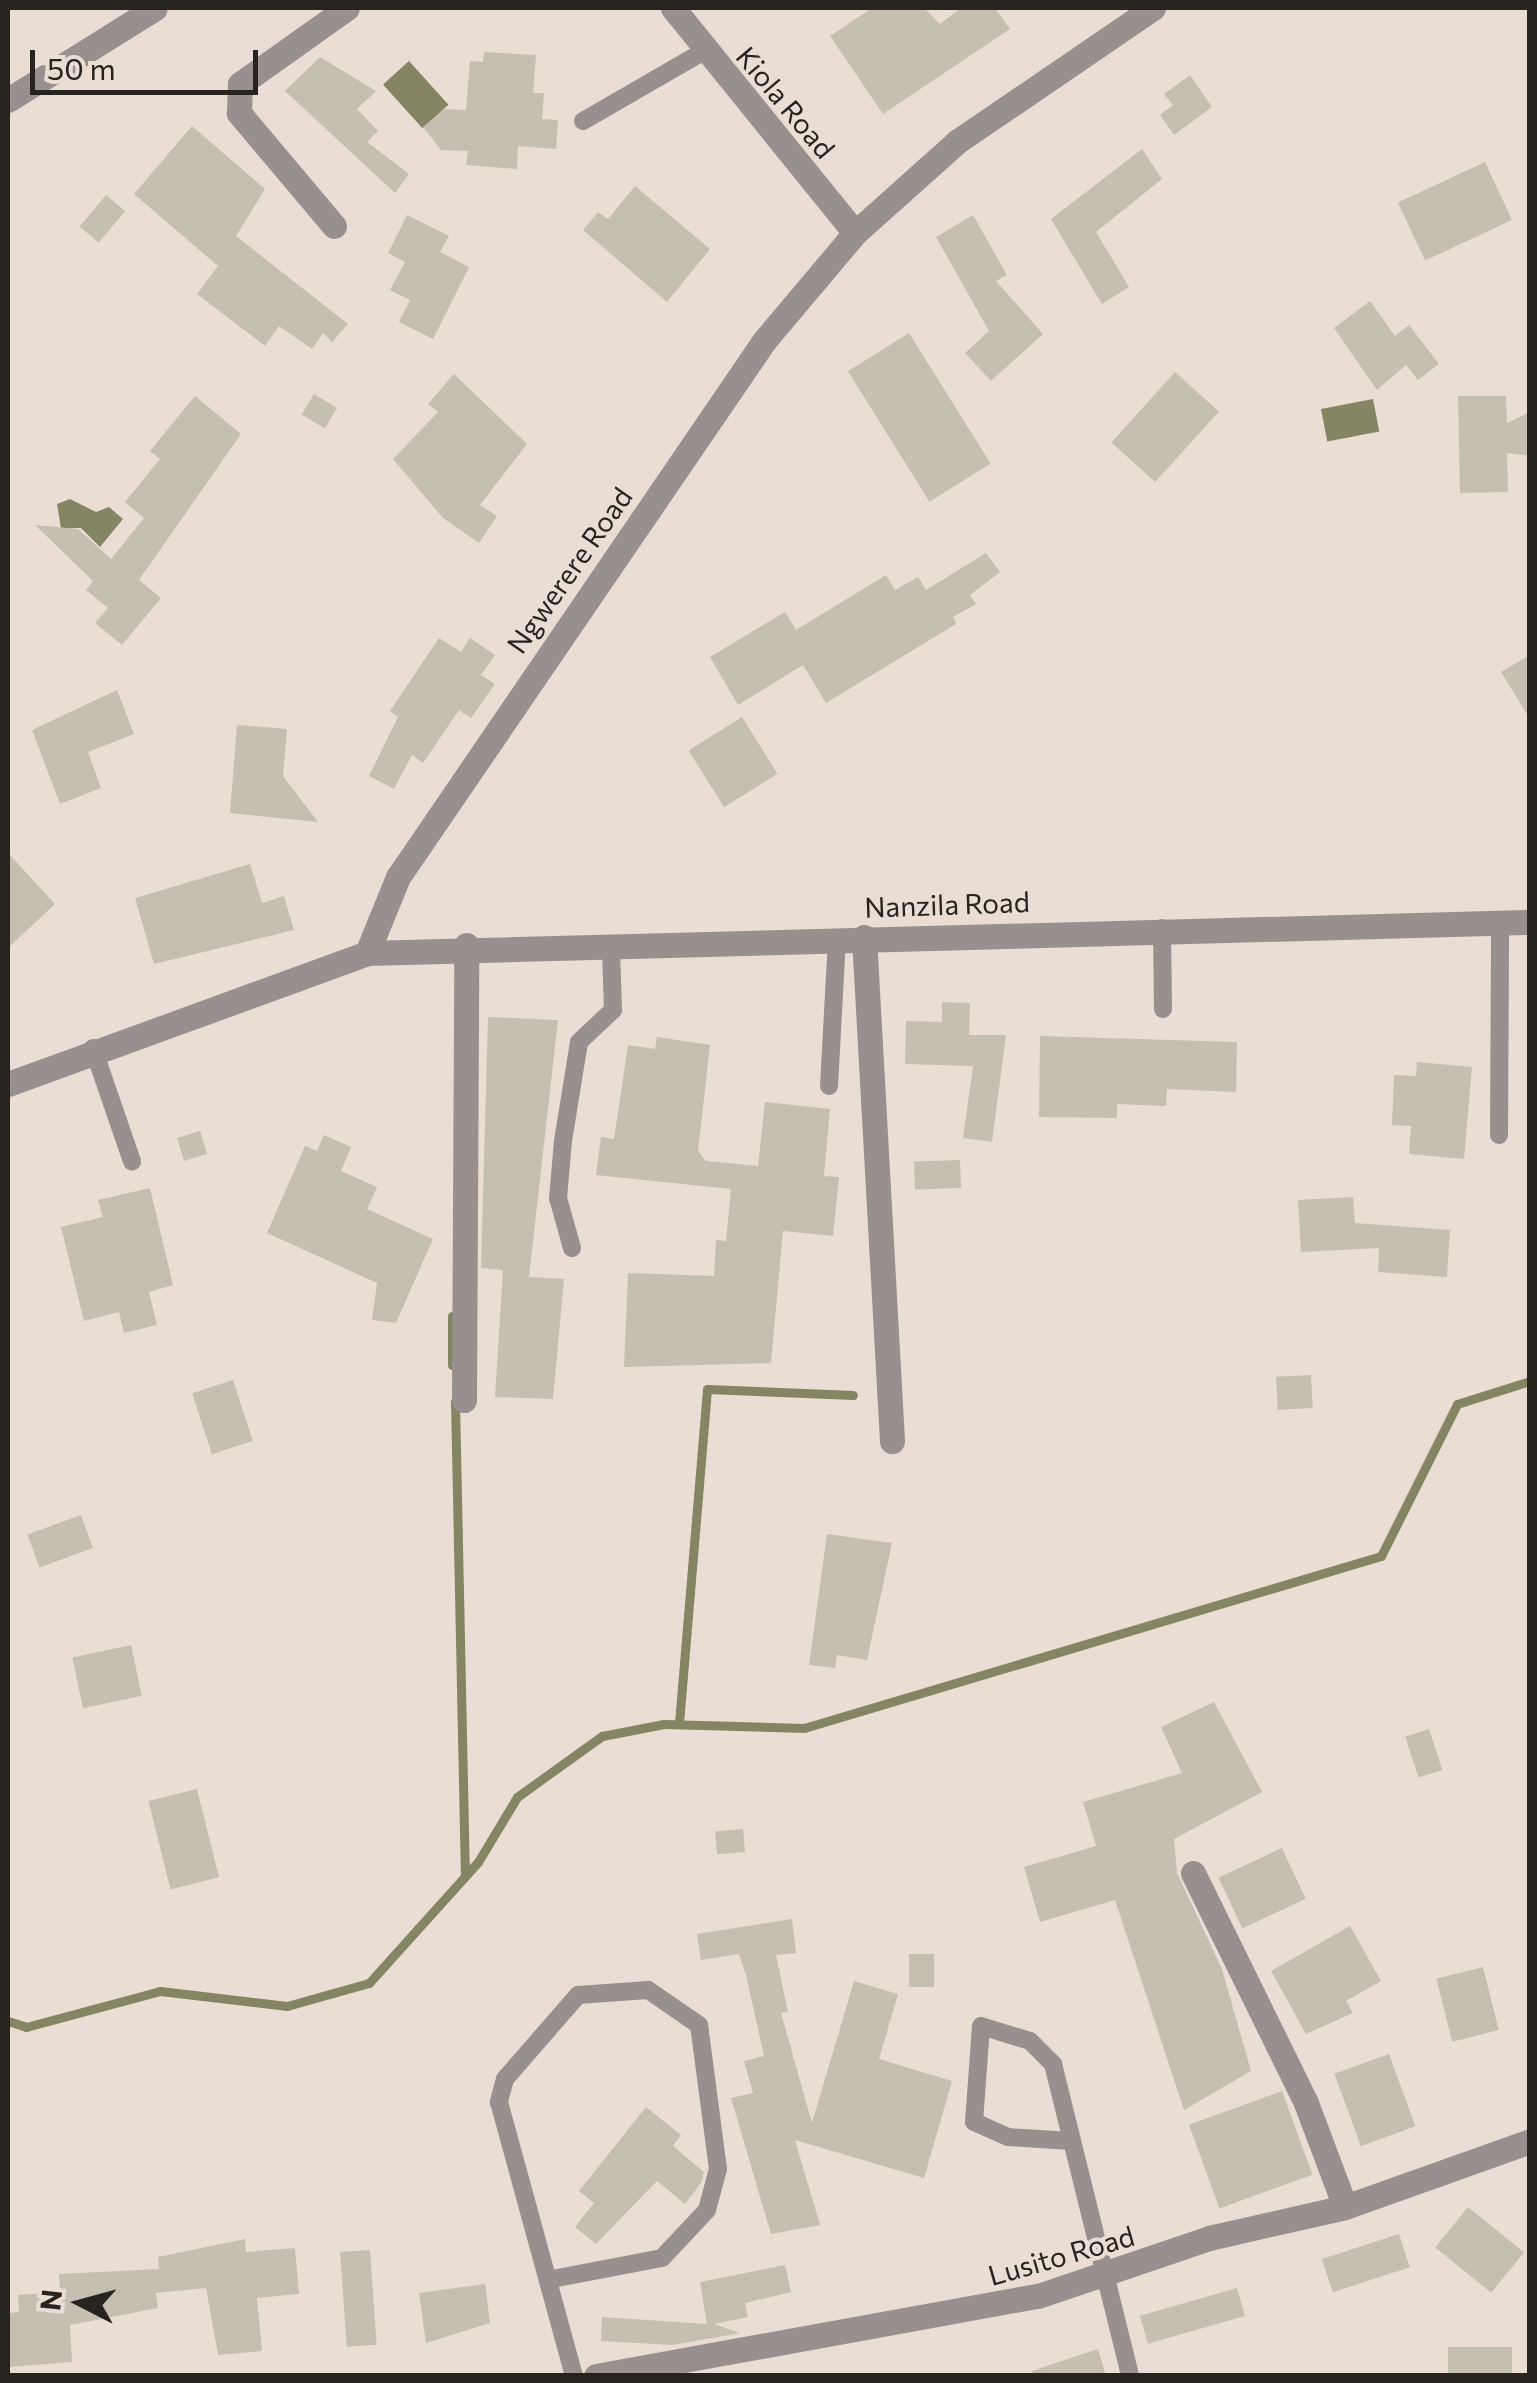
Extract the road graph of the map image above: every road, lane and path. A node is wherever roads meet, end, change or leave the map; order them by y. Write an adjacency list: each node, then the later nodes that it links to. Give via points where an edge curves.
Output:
1 (155, 8): 6 (street)
2 (346, 8): 8 (street, via 240,84 239,113)
3 (673, 8): 5 (street, Kiola Road)
4 (1152, 8): 9 (street, Ngwerere Road, via 958,141)
5 (704, 51): 7 (lane); 9 (street, Kiola Road)
6 (8, 100)
7 (583, 120)
8 (334, 226)
9 (855, 233): 17 (street, Ngwerere Road, via 764,341 556,640 398,878)
10 (1530, 922): 11 (street, Nanzila Road)
11 (1500, 923): 12 (street, Nanzila Road); 22 (lane)
12 (1162, 928): 13 (street, Nanzila Road); 18 (lane)
13 (864, 937): 14 (street, Nanzila Road); 26 (street)
14 (837, 938): 16 (street, Nanzila Road); 21 (lane)
15 (466, 945): 16 (street, Nanzila Road); 17 (street, Nanzila Road); 25 (street)
16 (612, 949): 24 (lane, via 612,1010 579,1042 563,1141 558,1198)
17 (367, 953): 19 (street)
18 (1163, 1009)
19 (93, 1048): 20 (street); 23 (lane)
20 (8, 1084)
21 (829, 1086)
22 (1499, 1135)
23 (132, 1161)
24 (572, 1248)
25 (464, 1400)
26 (892, 1441)
27 (1193, 1873): 30 (street, via 1306,2103)
28 (1530, 2141): 30 (street, Lusito Road)
29 (1070, 2142): 29 (lane, via 1053,2064 1030,2041 981,2026 974,2122 1008,2137); 31 (lane)
30 (1345, 2208): 31 (street, Lusito Road, via 1208,2238)
31 (1107, 2276): 34 (street, Lusito Road, via 938,2319); 35 (lane)
32 (552, 2278): 32 (lane, via 662,2258 706,2210 718,2169 699,2025 648,1990 578,1995 505,2079 500,2128); 33 (lane)
33 (574, 2376)
34 (596, 2376)
35 (1130, 2376)

